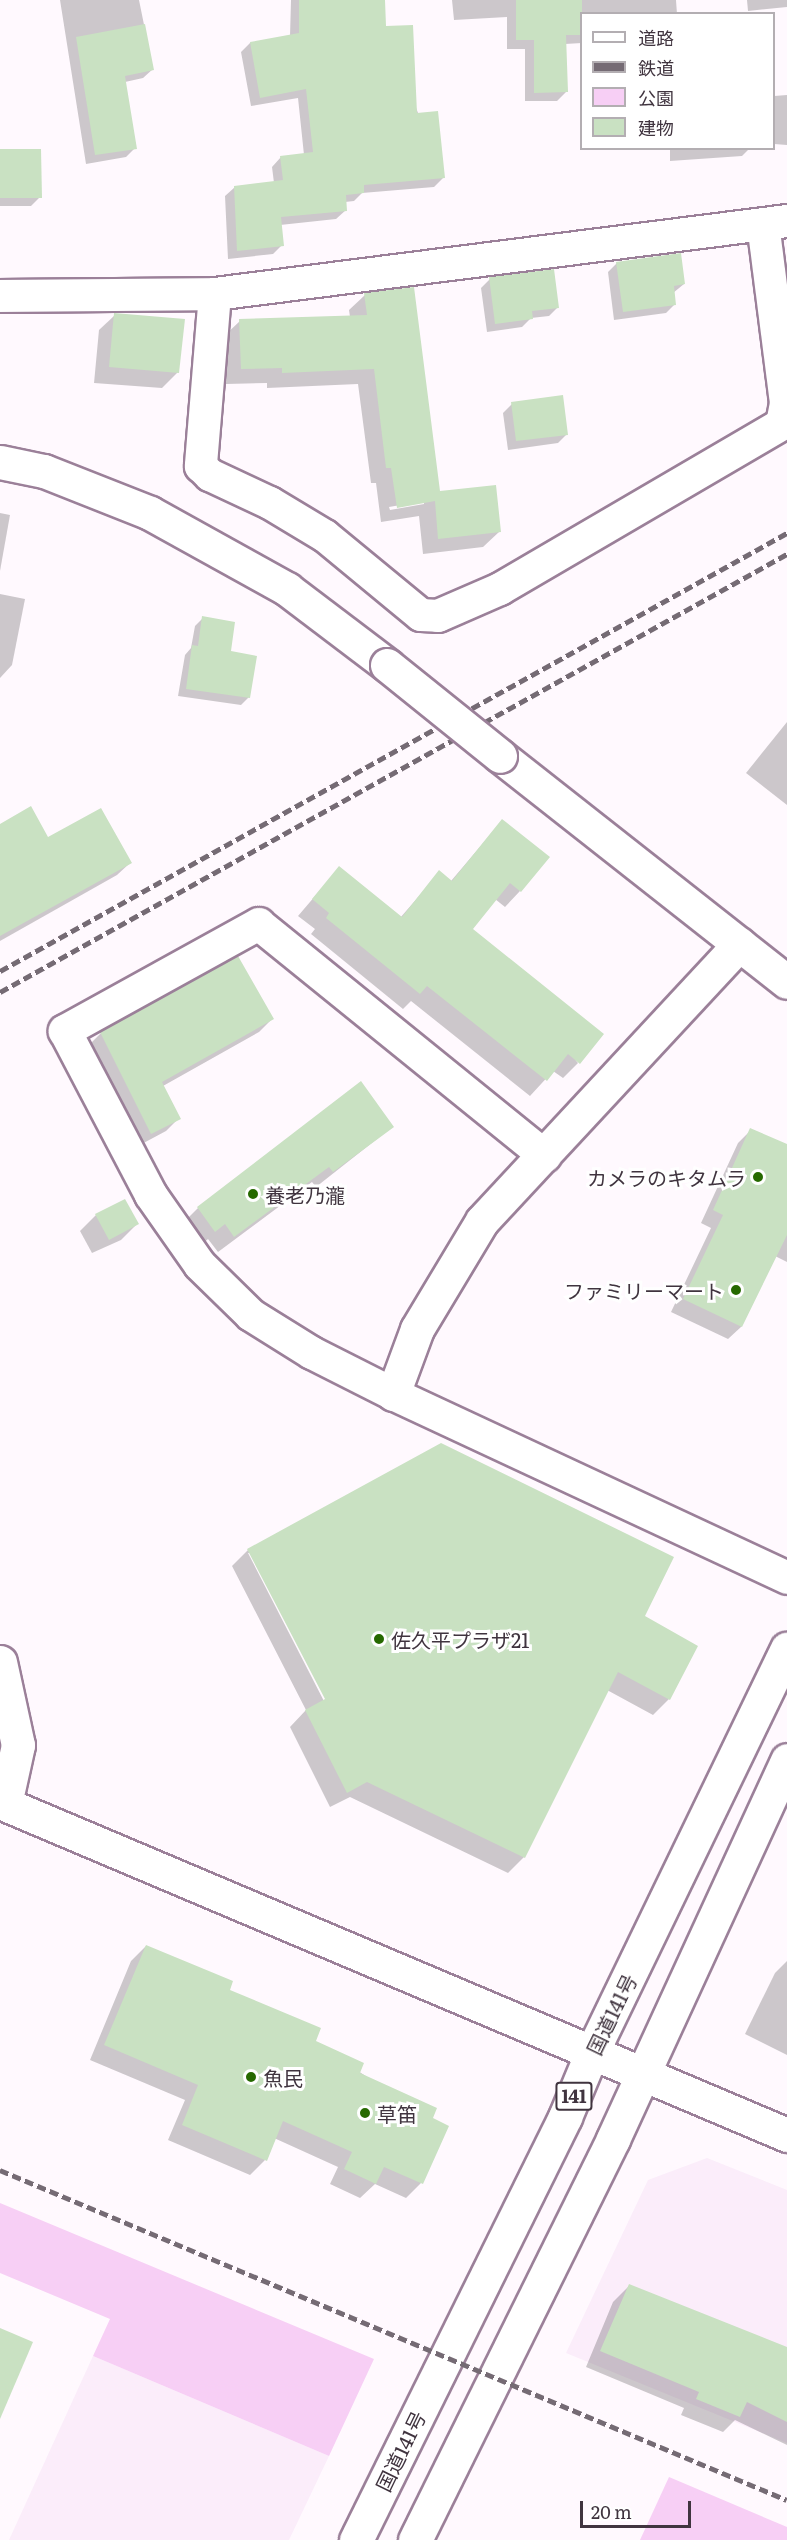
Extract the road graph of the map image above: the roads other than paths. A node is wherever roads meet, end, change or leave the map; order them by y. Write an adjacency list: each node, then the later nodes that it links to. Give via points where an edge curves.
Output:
1 (775, 222): 2 (street); 2 (street, via 786,403 782,424 500,589 438,616 421,615 325,537 201,466)
2 (215, 294): 3 (street)
3 (0, 296)
4 (0, 462): 5 (main road, bridge, via 44,471 150,513 287,589)
5 (739, 944): 6 (main road); 7 (main road)
6 (787, 982)
7 (545, 1156): 8 (main road, via 482,1221 443,1281 417,1329); 8 (street, via 259,924 65,1031 151,1196 200,1265 251,1315 312,1353)
8 (393, 1394): 9 (street)
9 (787, 1578)
10 (787, 1649): 14 (main road, 国道141号 / 141)
11 (0, 1662): 13 (main road, via 18,1745)
12 (787, 1760): 15 (main road, 141)
13 (2, 1803): 14 (main road)
14 (592, 2052): 15 (main road); 17 (main road, 国道141号 / 141, via 565,2117)
15 (643, 2074): 16 (main road); 18 (main road, 141)
16 (787, 2135)
17 (356, 2540)
18 (415, 2540)

